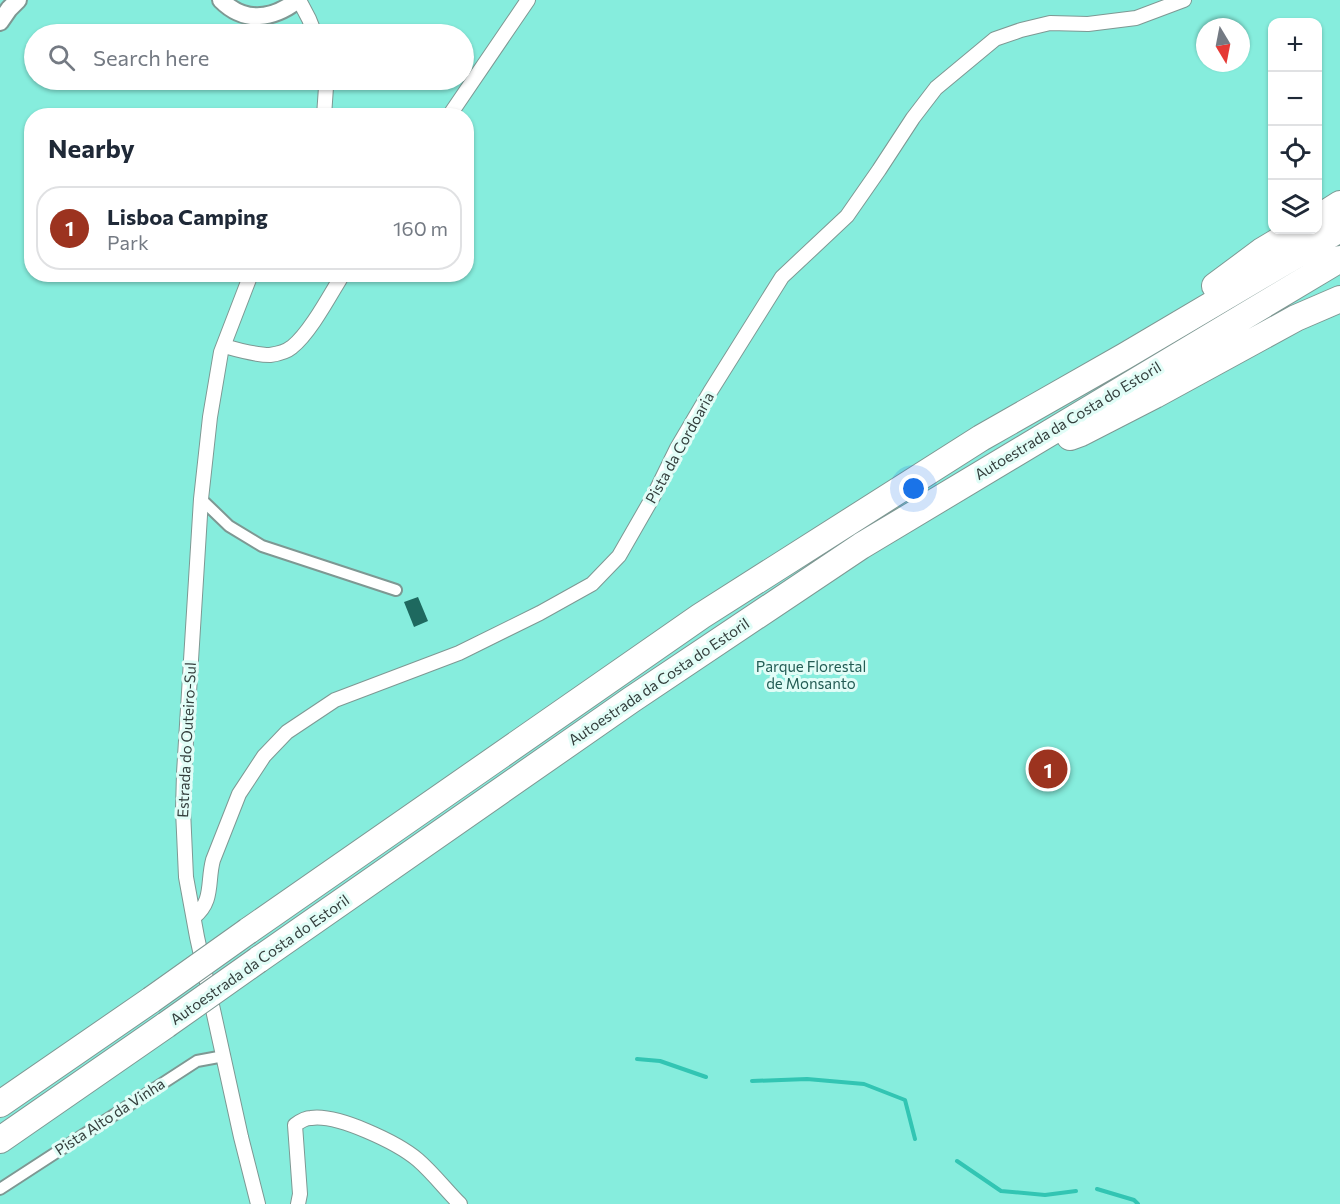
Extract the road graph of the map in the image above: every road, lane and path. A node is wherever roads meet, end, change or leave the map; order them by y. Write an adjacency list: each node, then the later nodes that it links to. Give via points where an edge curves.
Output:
1 (18, 0): 6 (street)
2 (221, 0): 3 (street, via 240,13 256,16 272,15)
3 (298, 0): 7 (street)
4 (528, 0): 8 (street)
5 (1184, 0): 28 (street, Pista da Cordoaria, via 1136,18 1088,24 1050,23 995,39 936,88 847,216 782,277 677,448 619,556 592,584 540,613 459,653 335,700 287,732 264,756 239,794 213,860 206,903)
6 (0, 21)
7 (311, 24)
8 (474, 79)
9 (326, 90): 11 (street)
10 (467, 90): 12 (street)
11 (325, 108)
12 (454, 108)
13 (1340, 204): 14 (highway)
14 (1322, 215)
15 (1340, 229): 24 (highway, Autoestrada da Costa do Estoril)
16 (1291, 234): 24 (highway, via 1262,251)
17 (1340, 259): 22 (highway, Autoestrada da Costa do Estoril)
18 (1340, 276): 22 (highway, via 1309,294)
19 (248, 282): 23 (street, Estrada do Outeiro-Sul)
20 (338, 282): 23 (street, via 315,320 290,349 271,355)
21 (1340, 299): 25 (highway, via 1265,334 1081,433)
22 (1216, 333): 25 (highway, Autoestrada da Costa do Estoril)
23 (224, 346): 26 (street, Estrada do Outeiro-Sul, via 210,417)
24 (1125, 356): 30 (highway, Autoestrada da Costa do Estoril, bridge, via 981,438 701,616)
25 (1004, 459): 31 (highway, Autoestrada da Costa do Estoril, bridge, via 861,546 717,642)
26 (201, 499): 27 (street, via 230,526 262,546); 28 (street, Estrada do Outeiro-Sul, via 183,773 186,877)
27 (396, 590)
28 (194, 917): 29 (street, Estrada do Outeiro-Sul)
29 (224, 1056): 32 (street, Pista Alto da Vinha, via 197,1061); 33 (street, Estrada do Outeiro-Sul)
30 (0, 1104)
31 (0, 1140)
32 (0, 1189)
33 (258, 1204)
34 (297, 1204): 35 (street, via 300,1194 295,1125 311,1118 345,1123 395,1144 417,1160)
35 (460, 1204)

